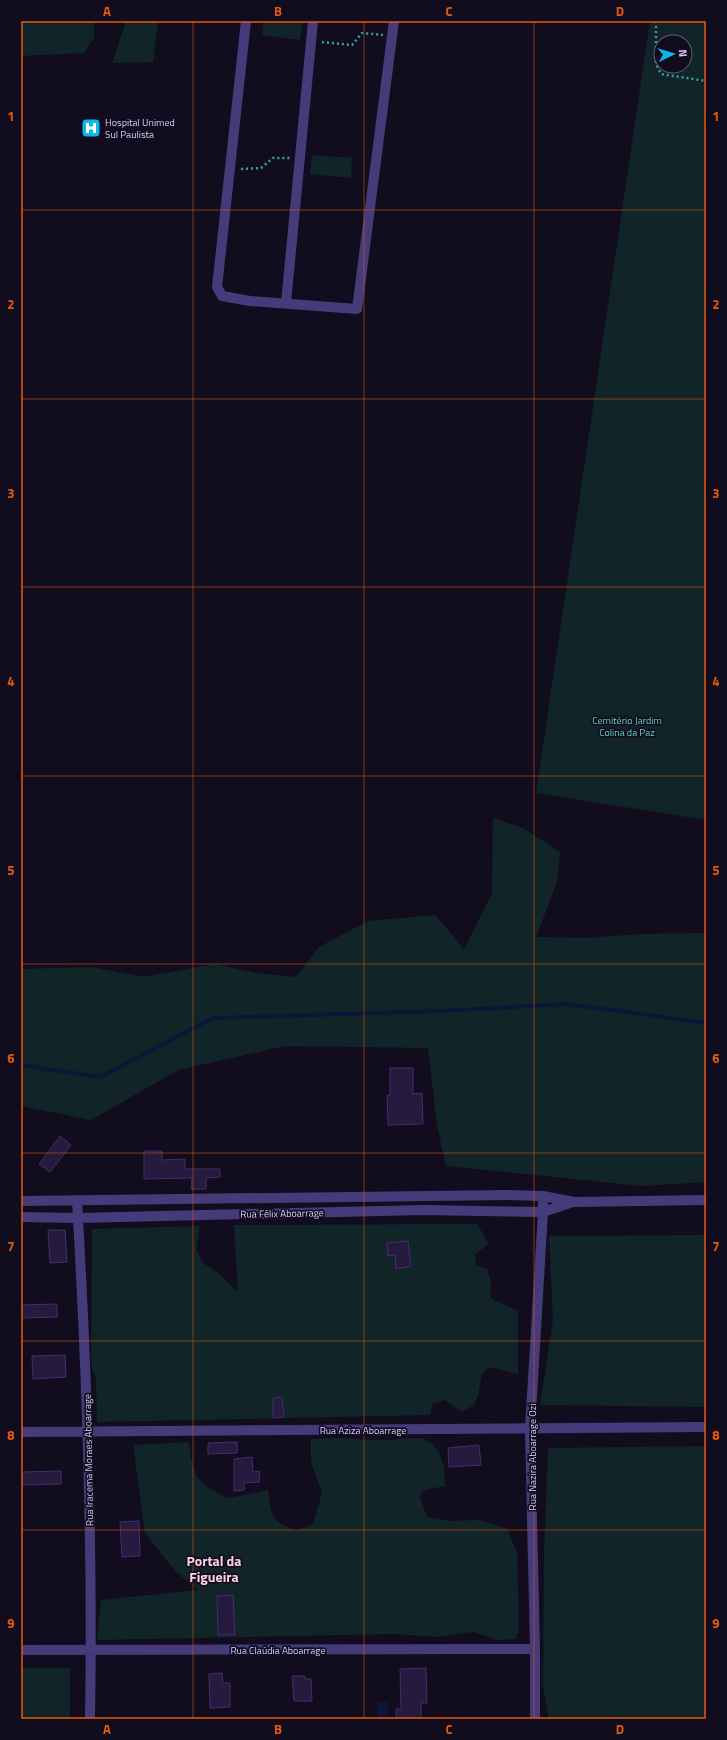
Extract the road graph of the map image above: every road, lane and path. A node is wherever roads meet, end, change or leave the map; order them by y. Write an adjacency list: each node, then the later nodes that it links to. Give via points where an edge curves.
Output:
1 (246, 21): 9 (street)
2 (314, 21): 6 (street)
3 (394, 21): 5 (street)
4 (656, 21): 7 (path, via 656,64 661,74)
5 (392, 36): 6 (path, via 362,33 352,45); 10 (street, via 357,309)
6 (312, 42): 8 (street)
7 (706, 81)
8 (300, 158): 9 (path, via 273,158 261,168); 10 (street)
9 (230, 169): 10 (street, via 217,287 222,296)
10 (286, 303)
11 (542, 1196): 14 (street, Rua Félix Aboarrage); 15 (street, Rua Félix Aboarrage); 16 (street, Rua Nazira Aboarrage Ozi)
12 (706, 1200): 15 (street)
13 (21, 1201): 14 (street, Rua Félix Aboarrage)
14 (77, 1201): 18 (street, Rua Iracema Moraes Aboarrage)
15 (574, 1202): 16 (street, Rua Félix Aboarrage)
16 (543, 1212): 18 (street, Rua Félix Aboarrage, via 416,1211); 20 (street, Rua Nazira Aboarrage Ozi)
17 (21, 1217): 18 (street, Rua Félix Aboarrage)
18 (78, 1218): 22 (street, Rua Iracema Moraes Aboarrage)
19 (706, 1427): 20 (street, Rua Aziza Aboarrage)
20 (530, 1428): 22 (street, Rua Aziza Aboarrage); 23 (street, Rua Nazira Aboarrage Ozi)
21 (21, 1432): 22 (street, Rua Aziza Aboarrage)
22 (89, 1432): 25 (street, Rua Iracema Moraes Aboarrage)
23 (535, 1649): 25 (street, Rua Claúdia Aboarrage); 27 (street, Rua Nazira Aboarrage Ozi)
24 (21, 1650): 25 (street, Rua Claúdia Aboarrage)
25 (92, 1651): 26 (street, Rua Iracema Moraes Aboarrage)
26 (90, 1719)
27 (535, 1719)

